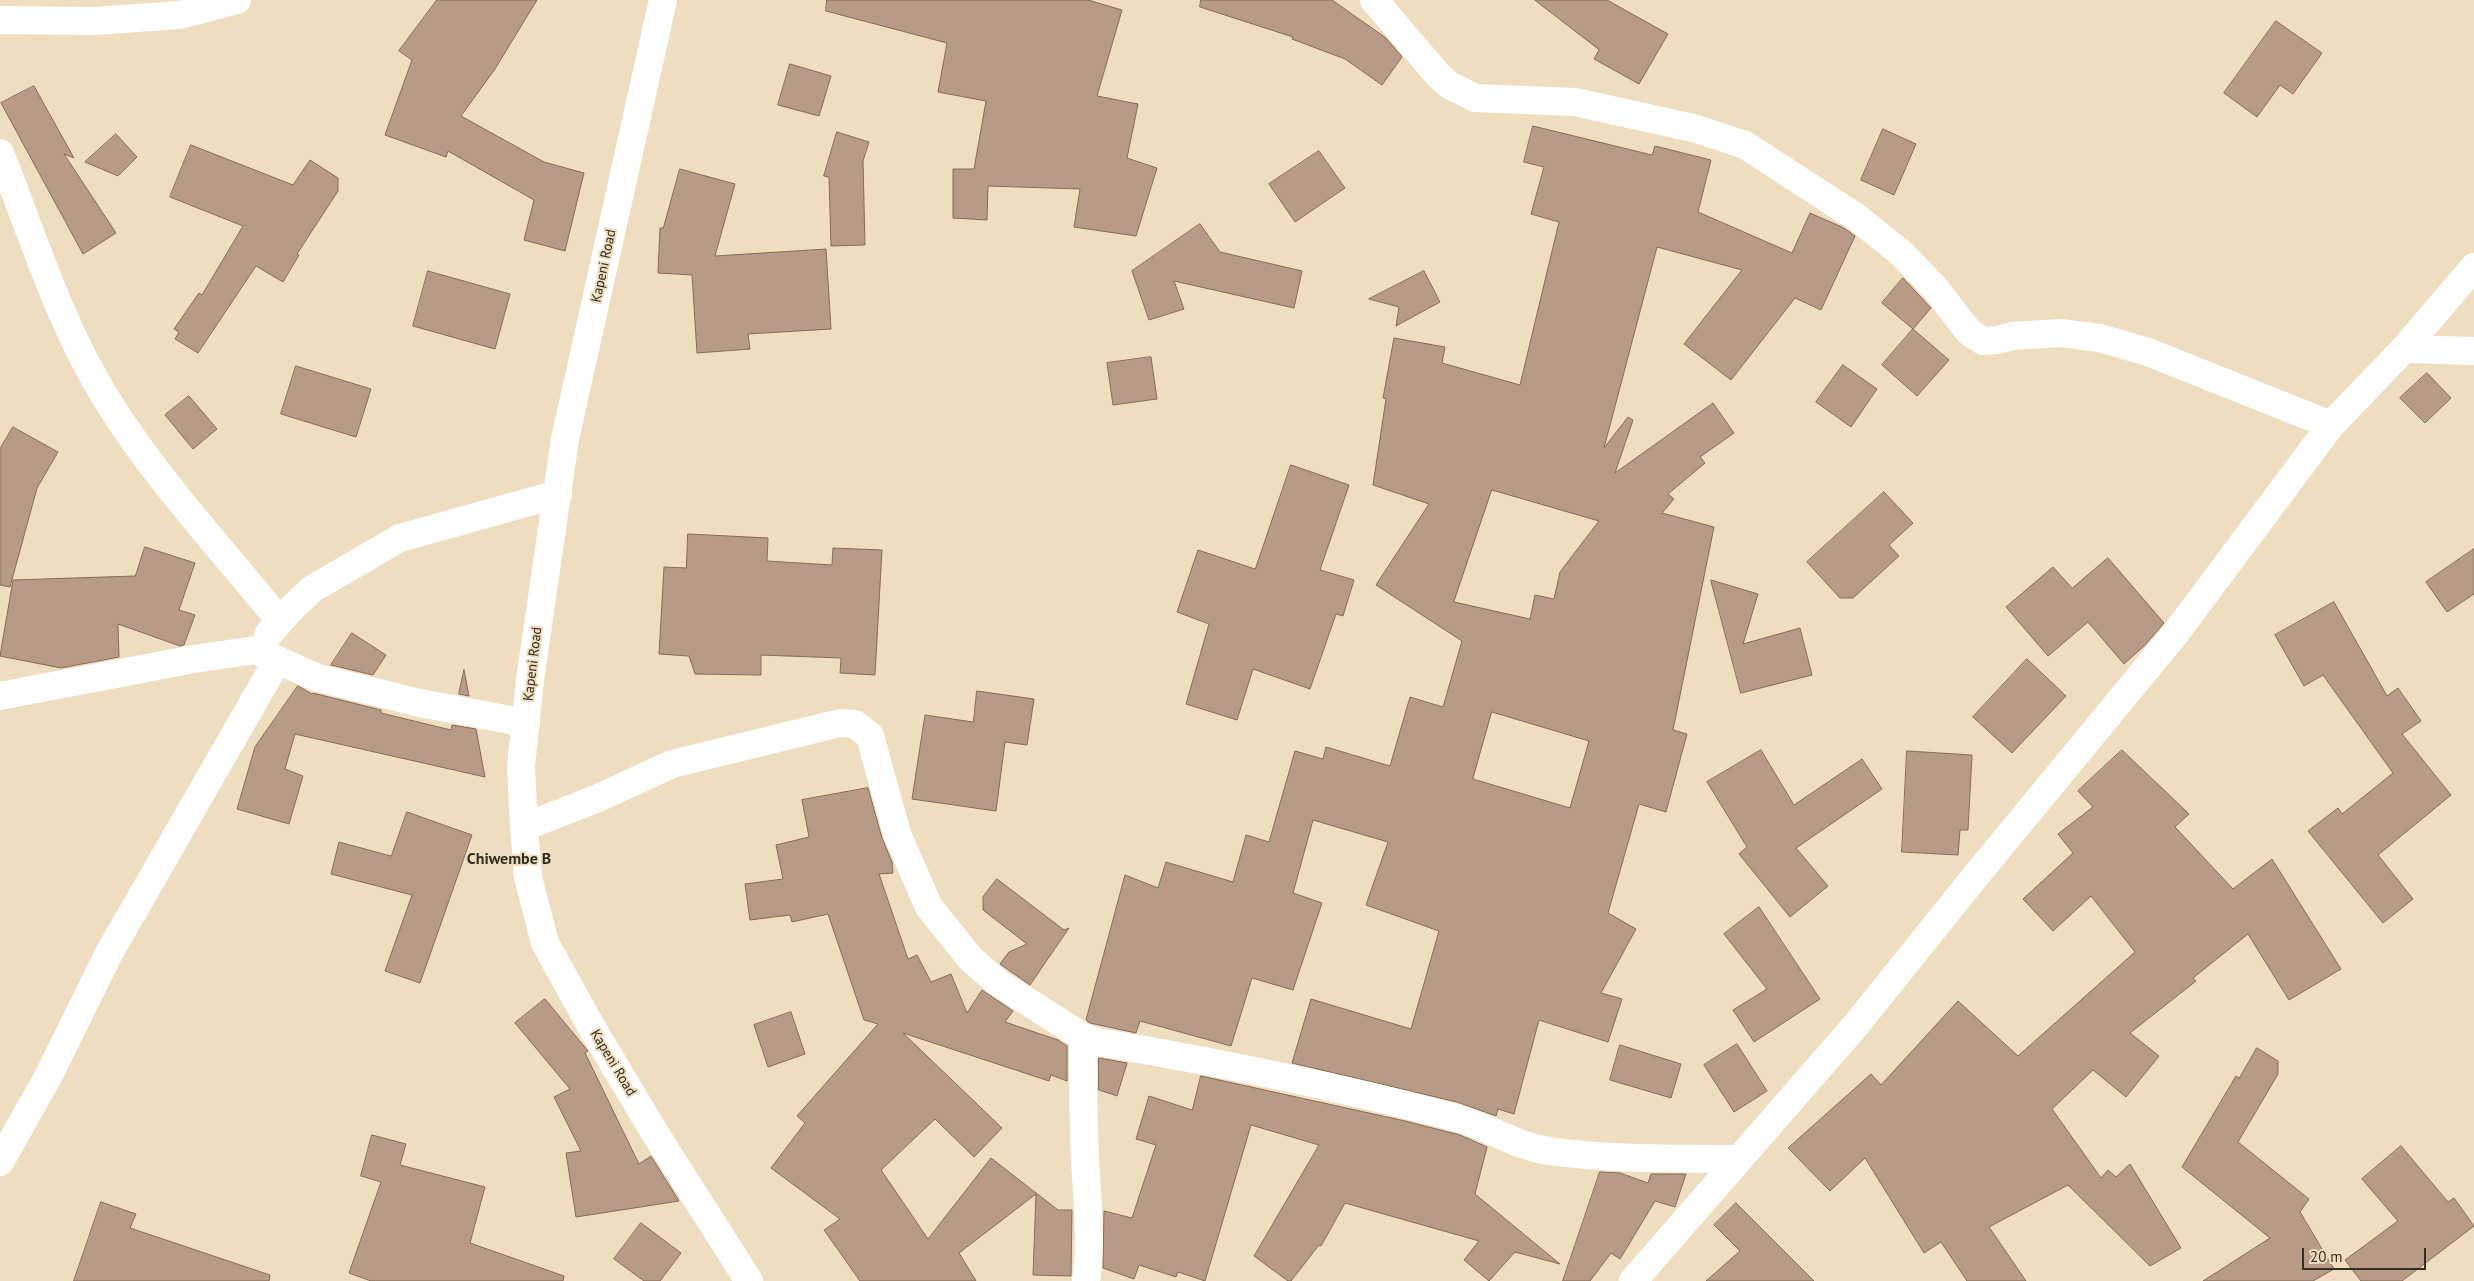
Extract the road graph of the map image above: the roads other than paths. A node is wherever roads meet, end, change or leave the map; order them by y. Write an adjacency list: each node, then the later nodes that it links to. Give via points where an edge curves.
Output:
1 (237, 0): 4 (street, via 180,14 94,21)
2 (663, 0): 10 (street, Kapeni Road, via 565,439)
3 (1374, 0): 9 (street, via 1438,75 1449,85 1475,98 1576,102 1693,128 1745,146 1856,217 1900,252 1935,288 1969,332 1983,341 2062,333 2100,338 2148,352)
4 (0, 20)
5 (0, 153): 11 (street, via 67,324 107,400 159,473)
6 (2474, 266): 7 (street)
7 (2404, 349): 8 (street); 9 (street)
8 (2474, 351)
9 (2331, 425): 17 (street, via 2169,642 1856,1025)
10 (558, 494): 11 (street, via 400,538 312,589); 14 (street, Kapeni Road)
11 (280, 621): 12 (street)
12 (266, 655): 13 (street, via 194,659); 14 (street, via 318,678 420,703); 18 (street, via 108,955 49,1075)
13 (0, 696)
14 (526, 723): 15 (street, Kapeni Road, via 521,766)
15 (524, 827): 16 (street, via 672,764 840,723 855,724 870,736 897,834 929,907 970,958 997,982); 19 (street, Kapeni Road, via 528,877 546,943 646,1118)
16 (1083, 1037): 17 (street, via 1257,1070 1455,1117 1546,1151 1638,1159); 20 (street, via 1082,1091 1089,1218)
17 (1738, 1159): 21 (street)
18 (0, 1162)
19 (750, 1281)
20 (1086, 1281)
21 (1633, 1281)

